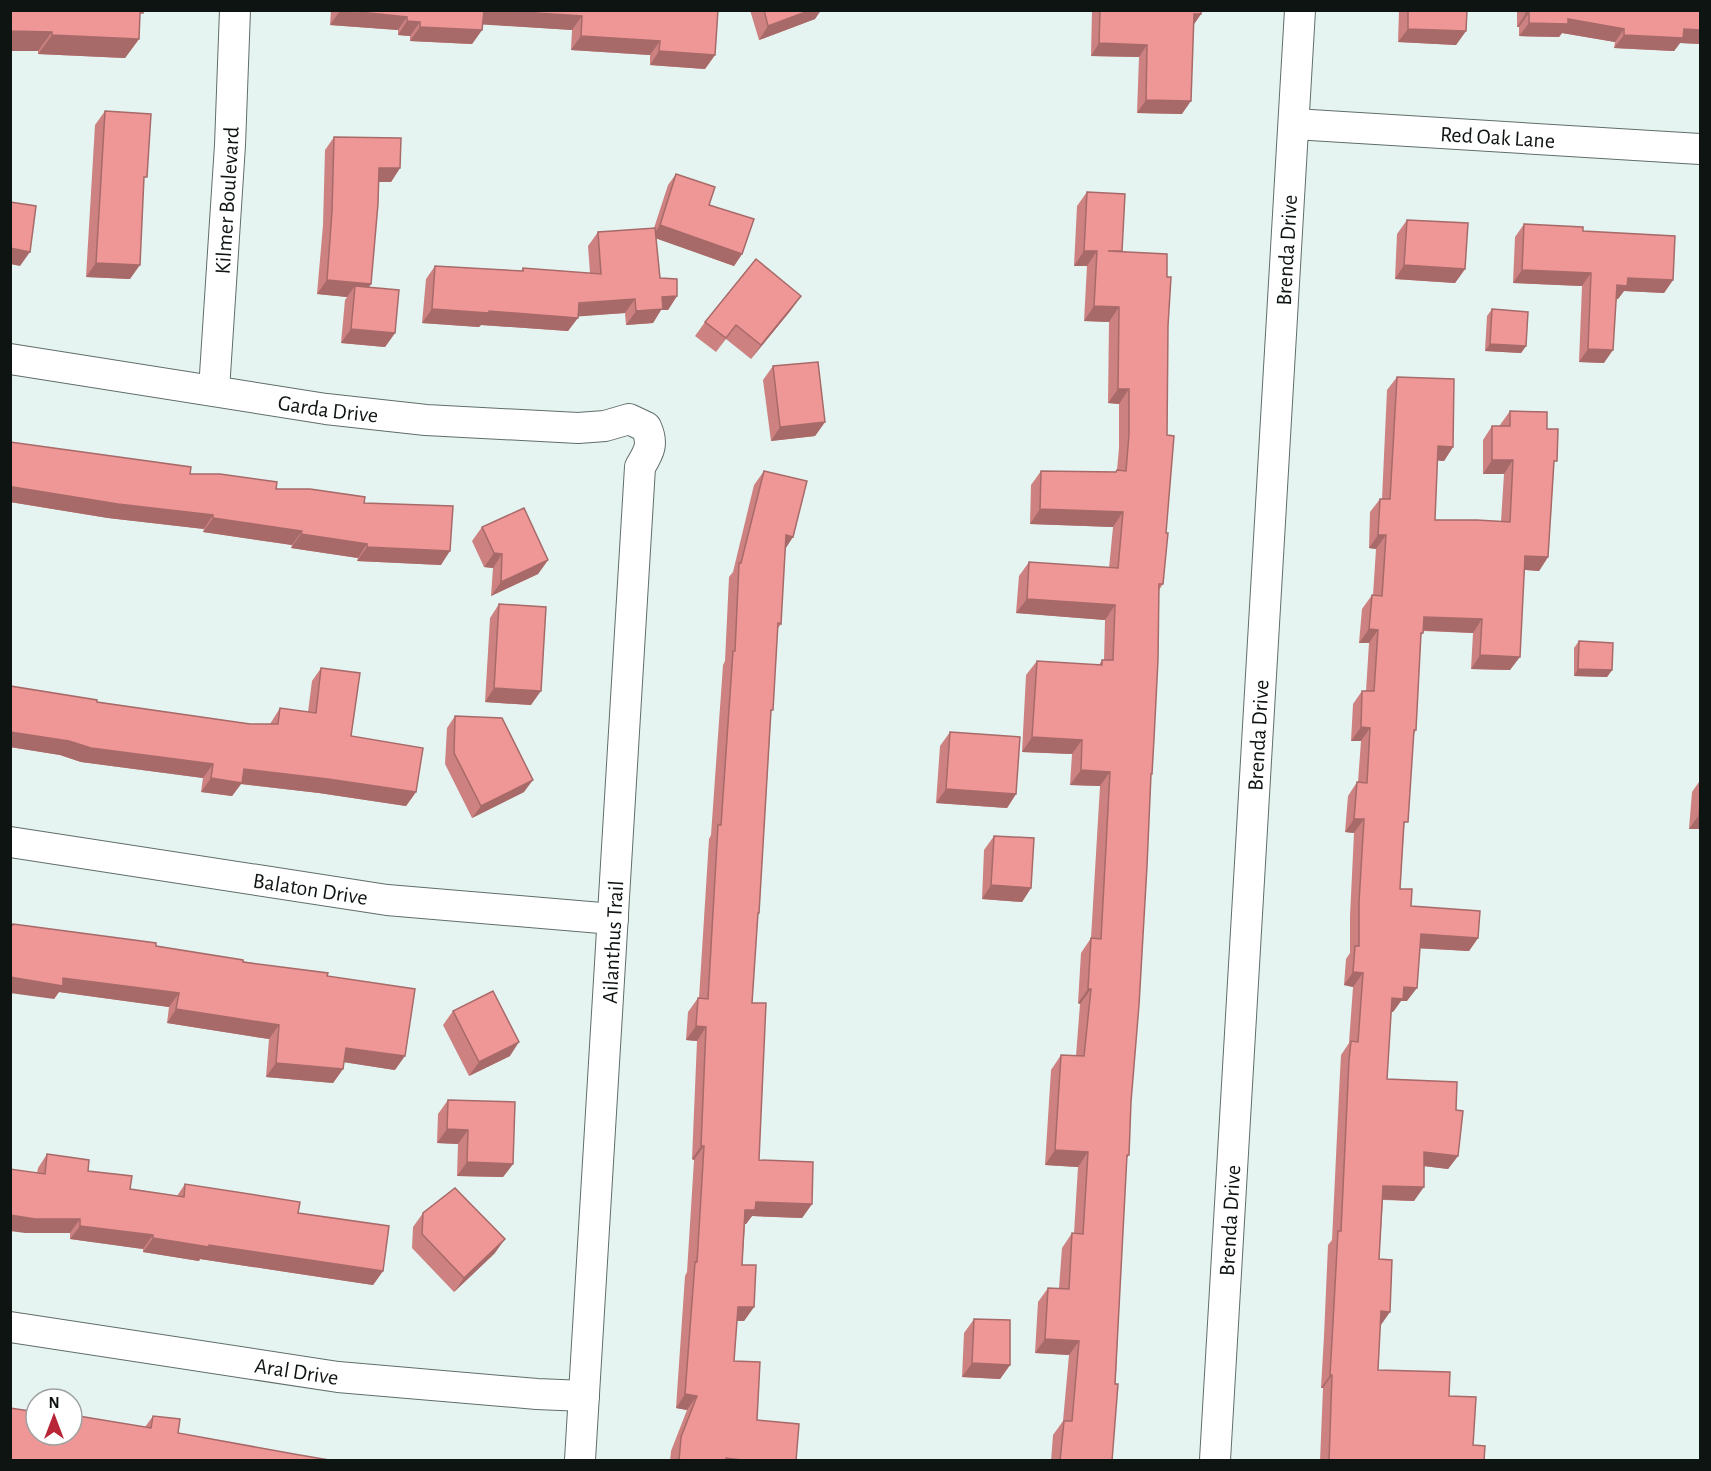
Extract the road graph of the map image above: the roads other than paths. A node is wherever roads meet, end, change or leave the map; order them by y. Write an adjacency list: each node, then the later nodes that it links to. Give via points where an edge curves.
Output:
1 (235, 10): 6 (street, Kilmer Boulevard)
2 (1300, 10): 3 (street, Brenda Drive)
3 (1294, 124): 4 (street, Red Oak Lane); 13 (street, Brenda Drive)
4 (1701, 149)
5 (10, 359): 6 (street, Garda Drive)
6 (214, 390): 7 (street, Garda Drive, via 326,409 426,420 578,428 629,419)
7 (646, 427): 9 (street, Ailanthus Trail, via 651,436 649,451 640,467)
8 (10, 842): 9 (street, Balaton Drive, via 387,900)
9 (614, 919): 11 (street, Ailanthus Trail)
10 (10, 1327): 11 (street, Aral Drive, via 338,1377)
11 (584, 1396): 12 (street, Ailanthus Trail)
12 (580, 1461)
13 (1215, 1461)

